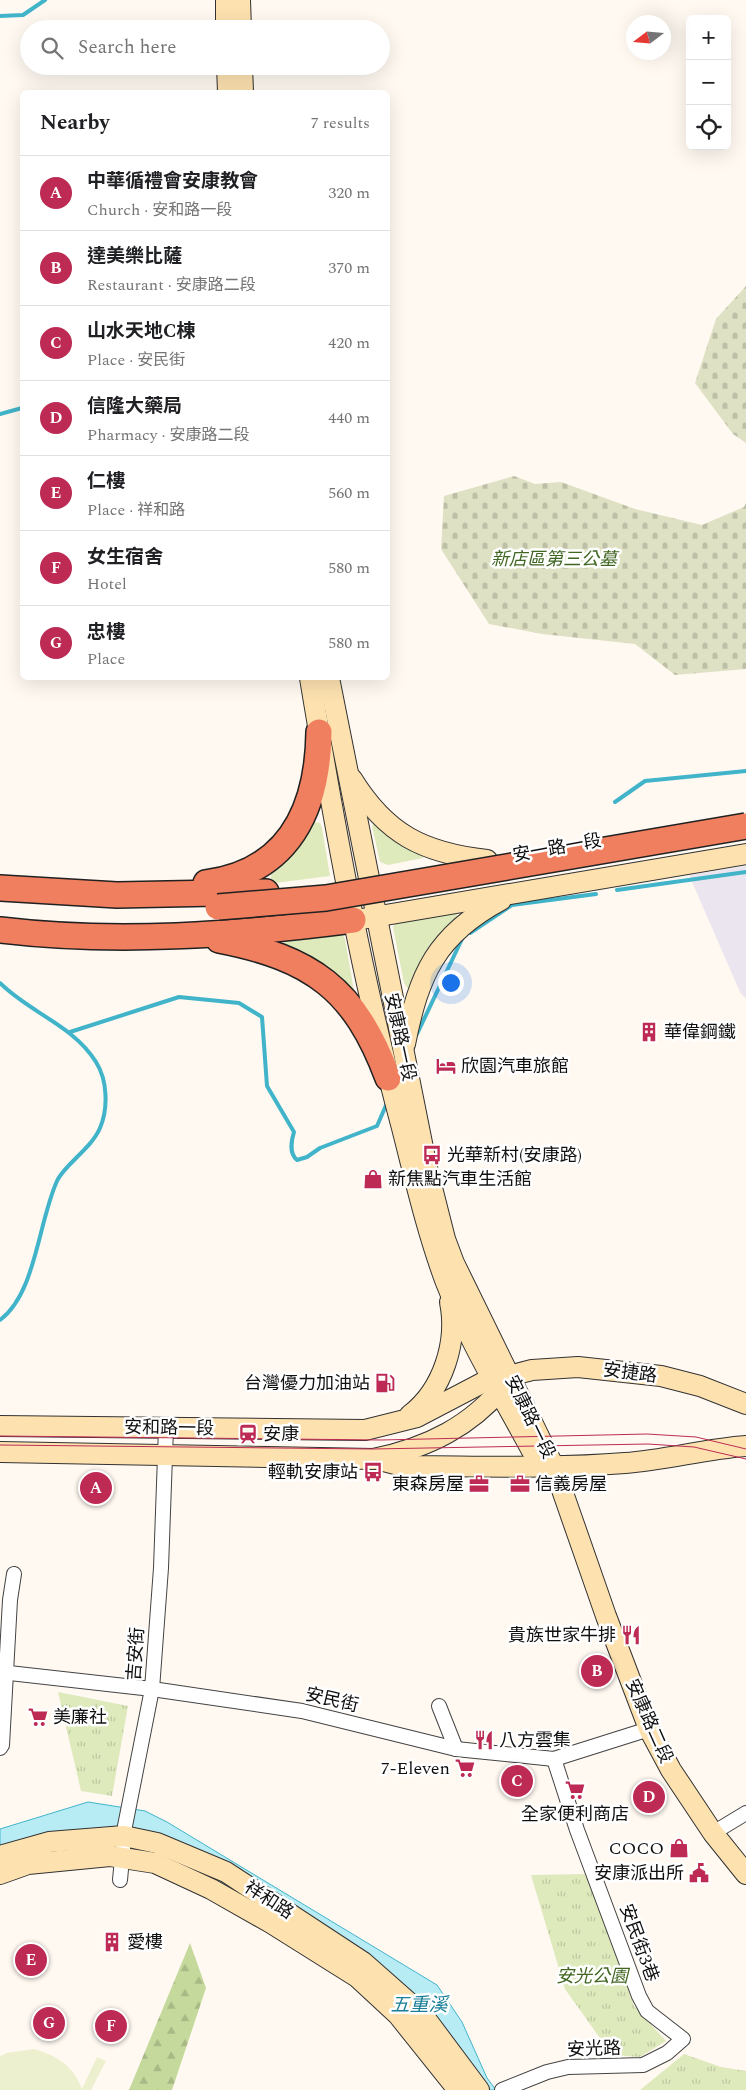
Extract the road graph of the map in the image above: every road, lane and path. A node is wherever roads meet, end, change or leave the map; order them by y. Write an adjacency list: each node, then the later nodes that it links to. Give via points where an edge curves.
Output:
1 (226, 0): 3 (main road)
2 (240, 0): 4 (main road)
3 (226, 20)
4 (241, 20)
5 (227, 75): 7 (main road)
6 (242, 75): 8 (main road)
7 (228, 90)
8 (243, 90)
9 (310, 680): 11 (main road, 安康路一段)
10 (329, 680): 12 (main road, 安康路一段)
11 (319, 732): 20 (main road, 安康路一段); 23 (highway, via 319,757 311,798 294,834 272,856 237,876)
12 (347, 770): 18 (main road, via 364,798 401,833 440,853); 20 (main road, 安康路一段)
13 (746, 815): 16 (main road, 安一路一段)
14 (746, 826): 25 (highway, bridge, via 326,898)
15 (746, 838): 25 (highway, via 341,908)
16 (597, 842): 18 (main road, 安一路一段); 19 (main road)
17 (746, 854): 19 (main road, 安一路一段)
18 (487, 860): 20 (main road, 安一路一段)
19 (603, 878): 22 (main road, 安一路一段)
20 (357, 882): 23 (highway, via 237,893); 27 (main road, 安康路一段)
21 (0, 888): 23 (highway)
22 (512, 894): 27 (main road, 安一路一段); 30 (main road, via 470,918 439,950 419,989)
23 (117, 895)
24 (0, 902): 25 (highway, via 88,909)
25 (218, 913): 26 (highway, via 109,922)
26 (0, 914)
27 (364, 919): 29 (highway); 30 (main road, 安康路一段); 31 (main road, 安康路一段)
28 (0, 930): 29 (highway, via 66,936)
29 (177, 936): 31 (highway, via 209,938 268,952 301,965 322,978 348,1002 365,1025)
30 (404, 1053): 33 (main road, 安康路一段, via 445,1239)
31 (388, 1078): 32 (main road, 安康路一段)
32 (445, 1280): 33 (main road, 安康路一段); 35 (main road, 安和路一段, via 452,1328 445,1365 421,1406)
33 (502, 1382): 34 (main road, 安捷路, via 532,1370 578,1367 619,1370 700,1386); 35 (main road, 安和路一段, via 468,1389 430,1411); 41 (main road, 安和路一段, via 474,1417 441,1438 421,1447); 42 (main road, 安康路一段, via 532,1451)
34 (746, 1404)
35 (398, 1423): 37 (main road, 安和路一段, via 346,1431)
36 (0, 1426): 37 (main road, 安和路一段)
37 (166, 1428): 40 (street, 吉安街)
38 (746, 1446): 42 (main road, via 628,1463)
39 (0, 1452): 40 (main road, 安和路一段)
40 (165, 1455): 41 (main road, 安和路一段); 45 (street, 吉安街)
41 (373, 1459): 42 (main road, 安和路一段, via 403,1466)
42 (554, 1466): 47 (main road, 安康路二段)
43 (14, 1574): 44 (street)
44 (3, 1672): 45 (street, 安民街); 48 (street)
45 (152, 1689): 49 (street, 安民街, via 302,1711); 52 (street, 吉安街)
46 (439, 1706): 49 (street)
47 (649, 1729): 50 (street, 安民街); 53 (main road, 安康路二段, via 670,1770)
48 (0, 1748)
49 (456, 1749): 50 (street, 安民街)
50 (554, 1759): 59 (street, 安民街3巷, via 639,1996 647,2011)
51 (746, 1813): 53 (street)
52 (125, 1831): 54 (main road, 祥和路, via 49,1842); 55 (street, 吉安街); 61 (main road, 祥和路, via 226,1872 363,1962 423,2015)
53 (713, 1833): 57 (main road, 安康路二段)
54 (0, 1856)
55 (123, 1857): 56 (main road, 祥和路, via 28,1864); 58 (street, 吉安街); 60 (main road, 祥和路, via 156,1863 211,1889 357,1977 398,2015)
56 (0, 1874)
57 (746, 1874)
58 (120, 1880)
59 (683, 2039): 62 (street, 安光路, via 667,2053 643,2066 568,2067)
60 (458, 2090)
61 (479, 2090)
62 (502, 2090)

